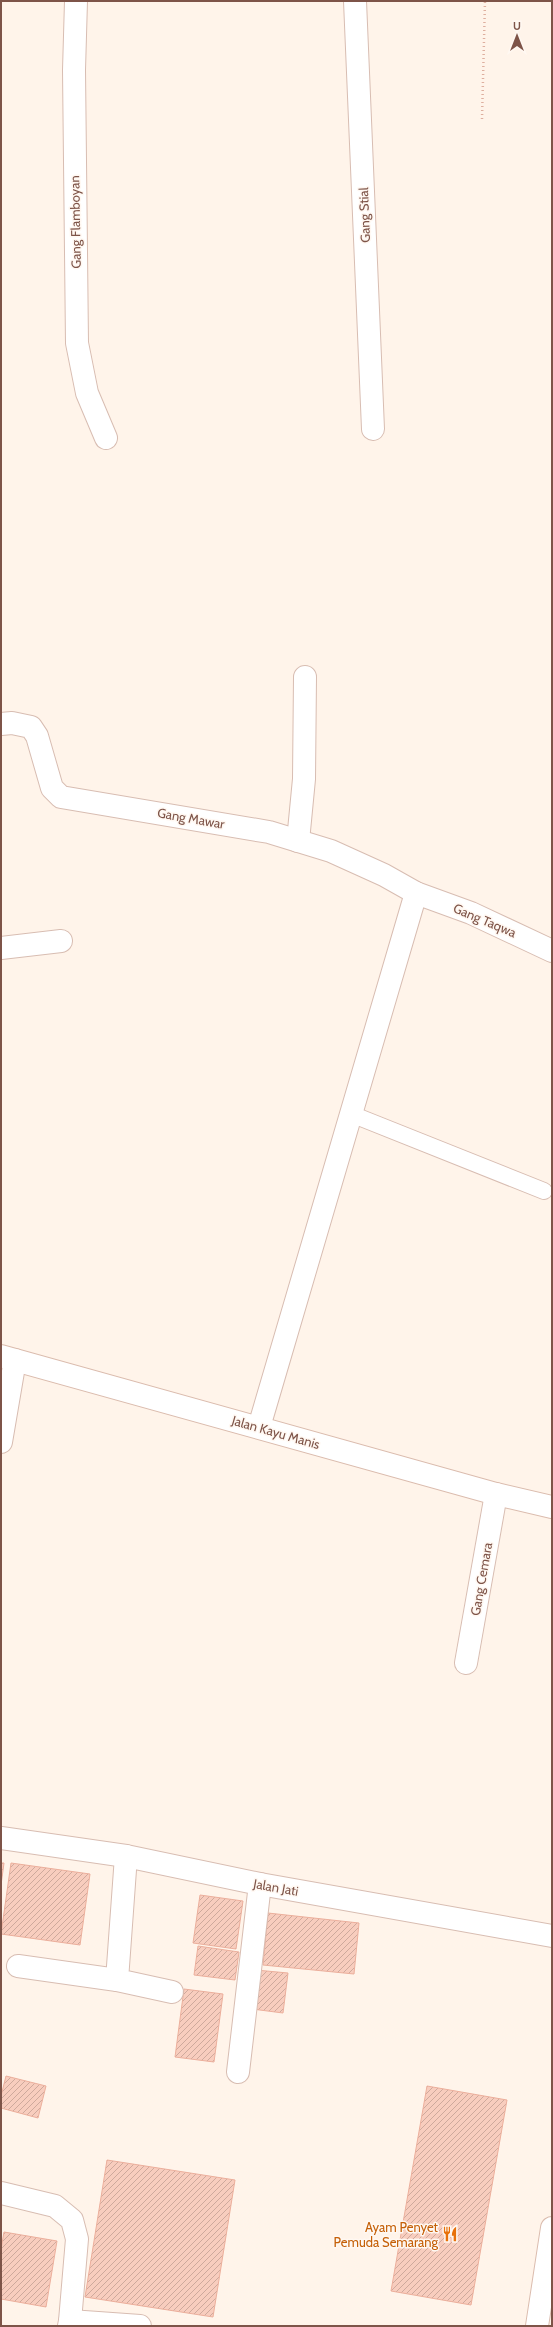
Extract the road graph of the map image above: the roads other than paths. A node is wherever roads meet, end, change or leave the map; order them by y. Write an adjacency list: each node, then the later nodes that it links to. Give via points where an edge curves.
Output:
1 (76, 1): 4 (street, Gang Flamboyan, via 76,343 87,393)
2 (355, 1): 3 (street, Gang Stial)
3 (373, 428)
4 (106, 438)
5 (305, 677): 7 (street, via 304,779)
6 (1, 724): 7 (street, Gang Mawar, via 12,723 31,727 52,788 61,797 269,832)
7 (298, 841): 8 (street, Gang Mawar, via 338,854)
8 (416, 893): 11 (street, Gang Taqwa, via 472,913); 12 (street)
9 (61, 941): 10 (street)
10 (1, 948)
11 (552, 951)
12 (351, 1114): 13 (lane); 15 (street)
13 (544, 1191)
14 (8, 1358): 15 (street, Jalan Kayu Manis); 16 (street)
15 (259, 1427): 17 (street, Jalan Kayu Manis)
16 (1, 1442)
17 (496, 1494): 18 (street, Jalan Kayu Manis); 19 (street, Gang Cemara)
18 (552, 1507)
19 (466, 1663)
20 (1, 1838): 21 (street, Jalan Jati)
21 (126, 1856): 22 (street, Jalan Jati); 25 (street)
22 (260, 1884): 23 (street, Jalan Jati); 27 (street)
23 (552, 1936)
24 (18, 1966): 25 (street)
25 (117, 1980): 26 (street)
26 (172, 1992)
27 (238, 2072)
28 (1, 2193): 30 (street, via 55,2206 72,2220 76,2239)
29 (552, 2228): 32 (street)
30 (69, 2324): 31 (street)
31 (140, 2326)
32 (537, 2326)

